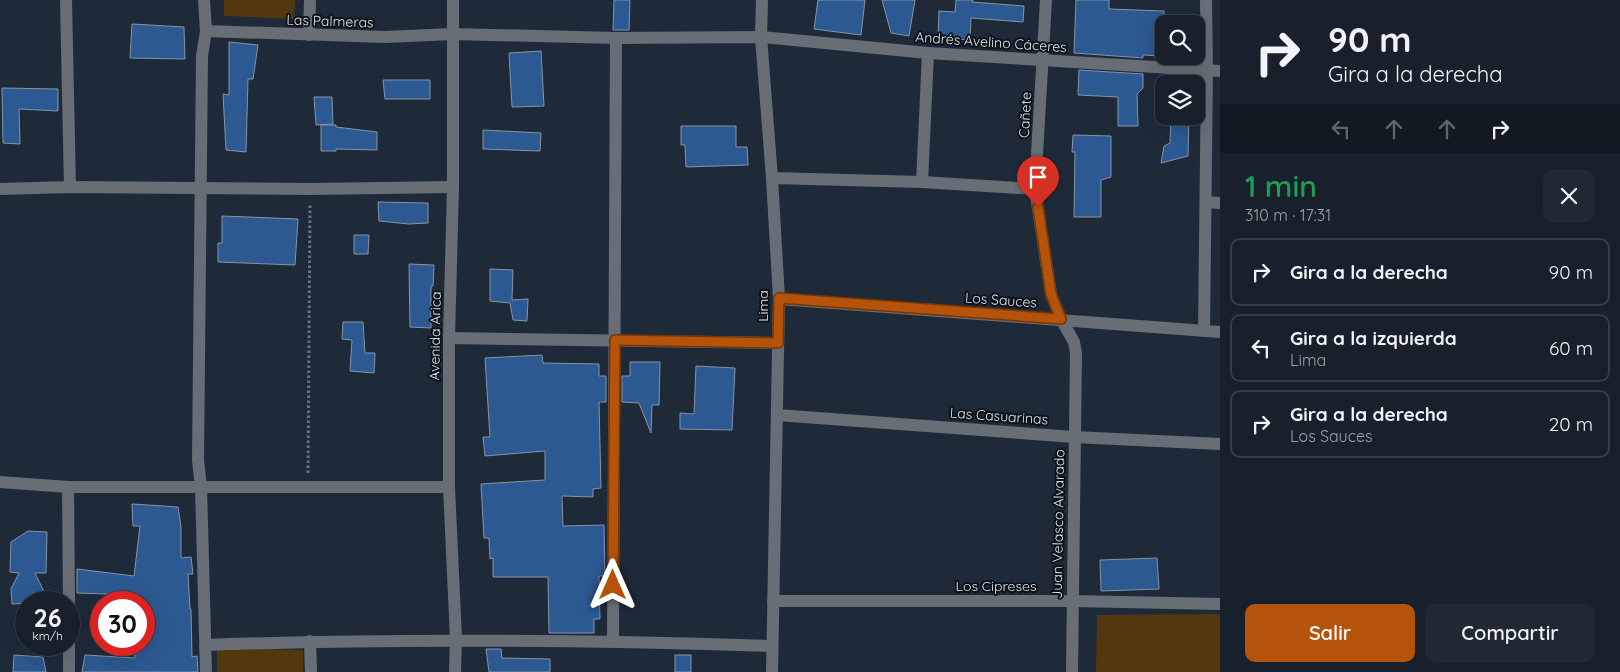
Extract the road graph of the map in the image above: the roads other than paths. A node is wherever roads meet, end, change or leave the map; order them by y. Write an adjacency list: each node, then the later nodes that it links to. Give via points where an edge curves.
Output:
1 (66, 0): 19 (street)
2 (204, 0): 8 (street)
3 (310, 0): 10 (street)
4 (453, 0): 9 (street, Avenida Arica)
5 (762, 0): 11 (street, Lima)
6 (1046, 0): 14 (street, Cañete)
7 (1206, 0): 15 (street)
8 (206, 31): 10 (street, Las Palmeras); 22 (street, via 202,56)
9 (453, 34): 10 (street, Las Palmeras, via 385,37); 12 (street, Las Palmeras); 20 (street, Avenida Arica)
10 (309, 35)
11 (761, 37): 12 (street, Andrés Avelino Cáceres); 13 (street, Andrés Avelino Cáceres); 17 (street, Lima)
12 (616, 38): 31 (street)
13 (928, 53): 14 (street, Andrés Avelino Cáceres); 18 (street)
14 (1043, 60): 15 (street, Andrés Avelino Cáceres); 23 (street, Cañete)
15 (1207, 70): 16 (street, Andrés Avelino Cáceres); 24 (street)
16 (1220, 71)
17 (772, 178): 18 (street); 26 (street, Lima)
18 (922, 182): 23 (street)
19 (70, 187): 21 (street); 22 (street)
20 (453, 187): 22 (street); 30 (street, Avenida Arica)
21 (0, 188)
22 (201, 188): 38 (street, via 198,460)
23 (1036, 189): 27 (street, Cañete, via 1051,294)
24 (1206, 202): 25 (street); 28 (street)
25 (1220, 203)
26 (779, 298): 27 (street, Los Sauces); 32 (street, Lima)
27 (1061, 319): 28 (street, Los Sauces); 34 (street, Juan Velasco Alvarado, via 1076,352)
28 (1204, 331): 29 (street, Los Sauces)
29 (1220, 332)
30 (449, 338): 31 (street); 39 (street, Avenida Arica)
31 (615, 340): 32 (street); 46 (street)
32 (778, 343): 33 (street, Lima)
33 (777, 415): 34 (street, Las Casuarinas); 41 (street, Lima)
34 (1074, 437): 35 (street, Las Casuarinas); 42 (street, Juan Velasco Alvarado)
35 (1220, 444)
36 (0, 482): 37 (street)
37 (68, 487): 38 (street); 40 (street)
38 (201, 487): 39 (street); 47 (street)
39 (449, 487): 44 (street, Avenida Arica)
40 (69, 591)
41 (773, 601): 42 (street, Los Cipreses); 48 (street, Lima)
42 (1072, 601): 43 (street, Los Cipreses); 55 (street, Juan Velasco Alvarado)
43 (1220, 604)
44 (456, 640): 45 (street); 46 (street); 53 (street, Avenida Arica)
45 (310, 641): 47 (street); 52 (street)
46 (613, 641): 48 (street)
47 (205, 645): 51 (street)
48 (772, 646): 54 (street, Lima)
49 (69, 656): 50 (street)
50 (69, 672)
51 (206, 672)
52 (311, 672)
53 (455, 672)
54 (772, 672)
55 (1072, 672)

